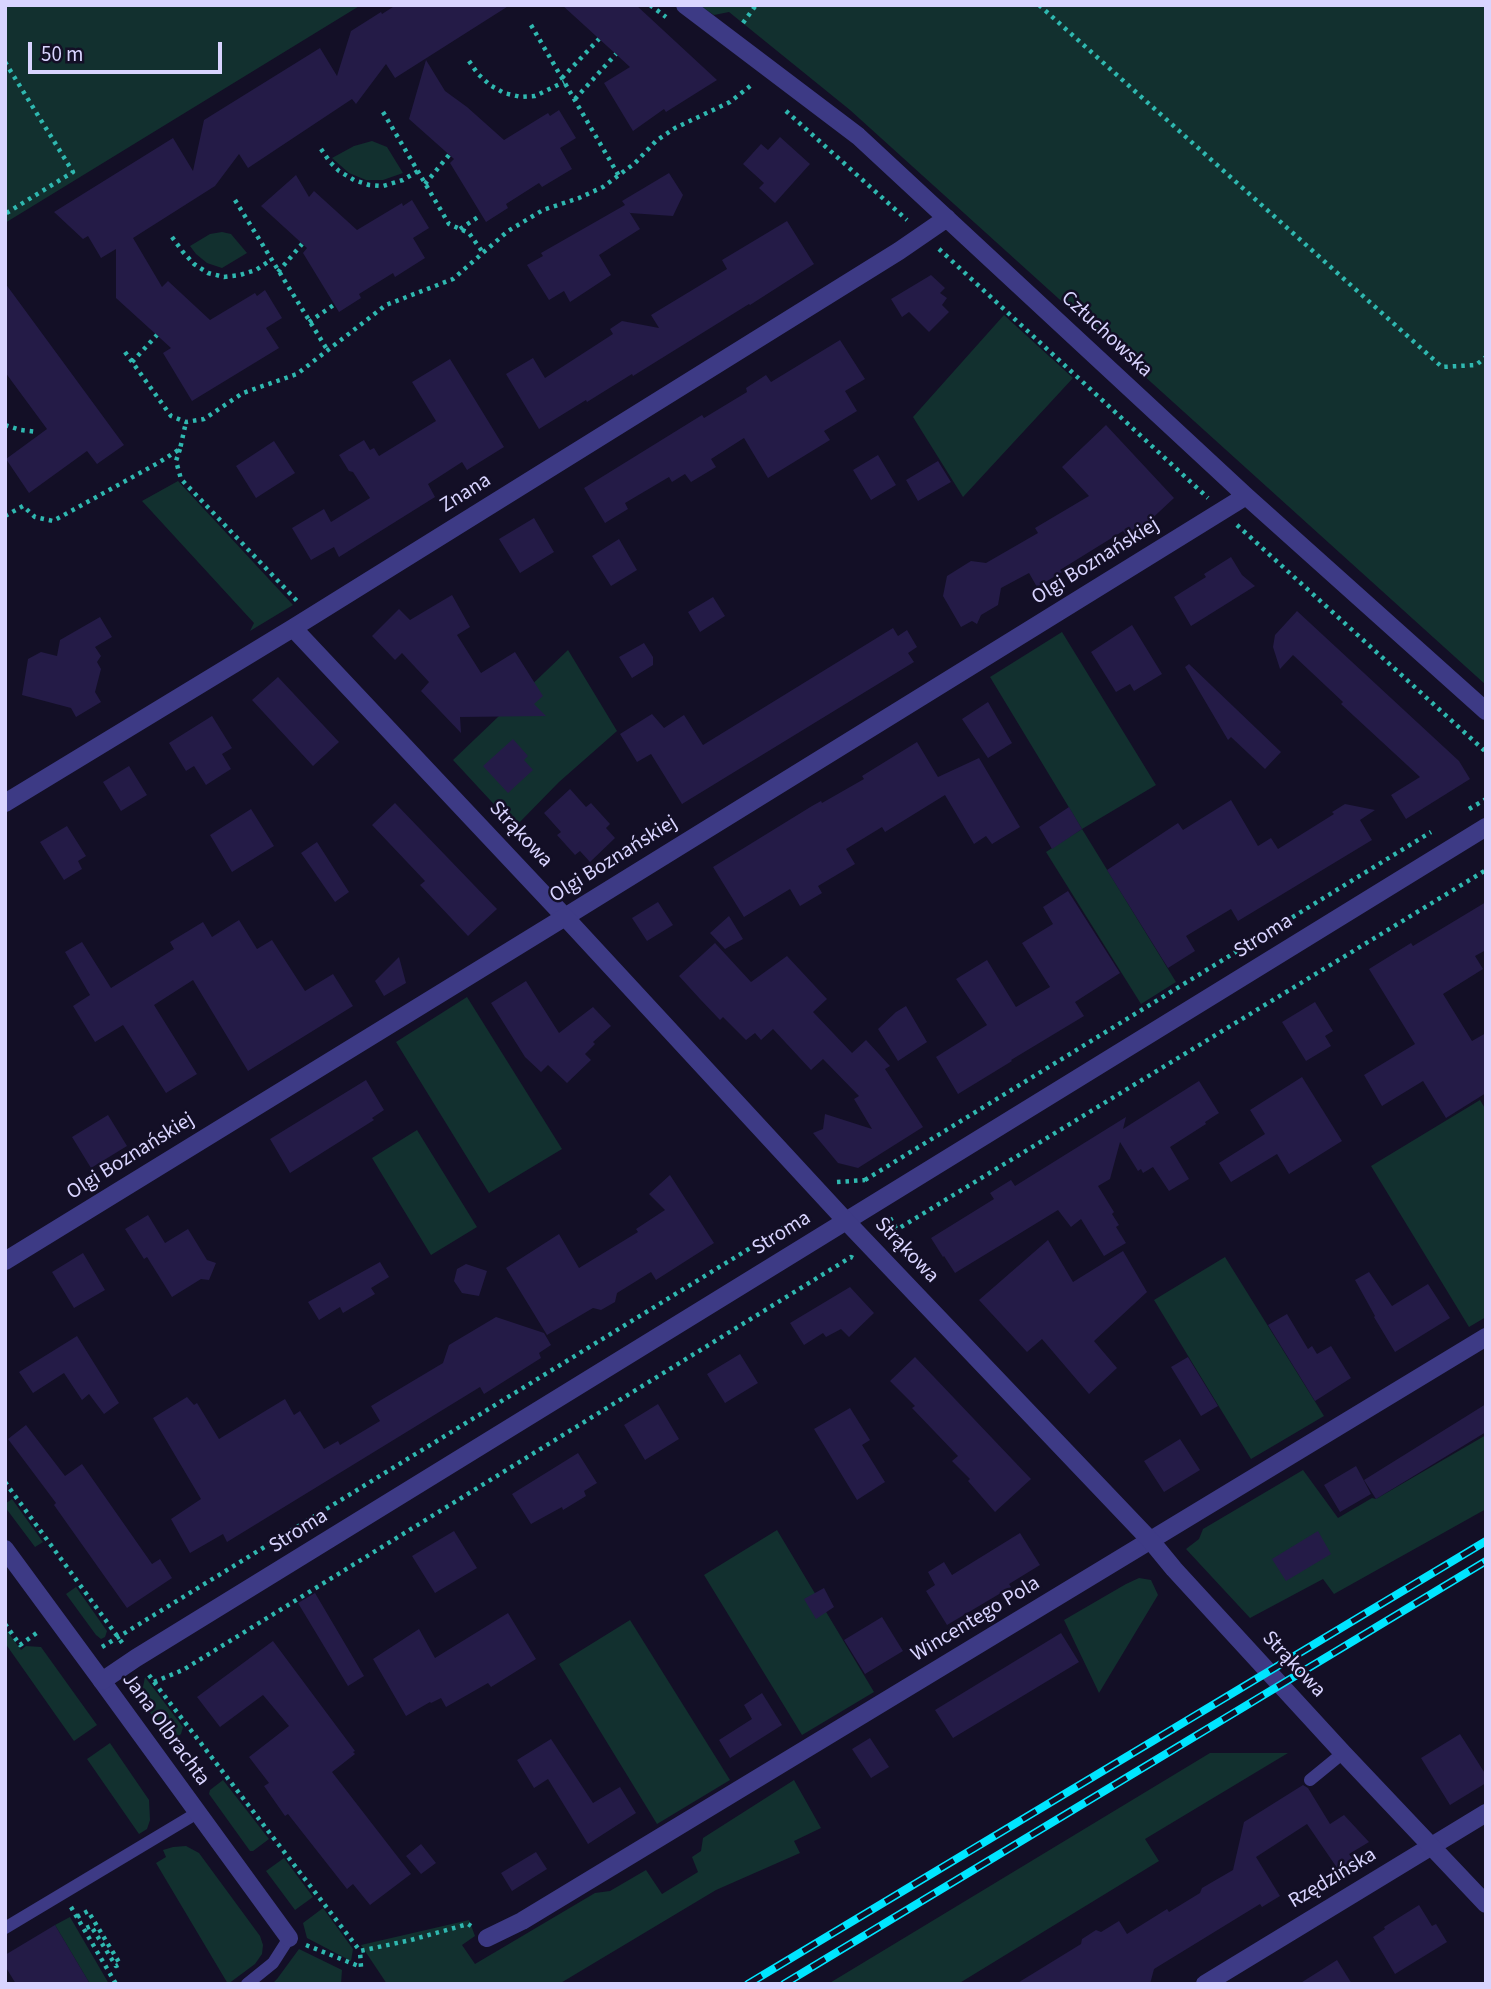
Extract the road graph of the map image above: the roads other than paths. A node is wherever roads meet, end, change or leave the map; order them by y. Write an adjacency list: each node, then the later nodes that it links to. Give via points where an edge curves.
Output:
1 (685, 5): 2 (street, Człuchowska, via 858,136)
2 (947, 218): 3 (street, Człuchowska); 4 (street, Znana)
3 (1246, 496): 5 (street, Człuchowska); 8 (street, Olgi Boznańskiej)
4 (293, 628): 6 (street, Znana); 8 (street, Strąkowa)
5 (1486, 711)
6 (5, 803)
7 (1486, 827): 9 (street, Stroma)
8 (565, 917): 9 (street, Strąkowa); 10 (street, Olgi Boznańskiej)
9 (846, 1221): 12 (street, Strąkowa); 14 (street, Stroma)
10 (5, 1261)
11 (1486, 1337): 12 (street, Wincentego Pola)
12 (1151, 1541): 15 (street, Strąkowa); 23 (street, Wincentego Pola, via 523,1921)
13 (5, 1549): 14 (street, Jana Olbrachta)
14 (102, 1681): 17 (street, Jana Olbrachta)
15 (1343, 1753): 16 (lane); 19 (street, Strąkowa)
16 (1310, 1780)
17 (197, 1813): 21 (lane); 22 (street, Jana Olbrachta)
18 (1486, 1813): 19 (street, Rzędzińska)
19 (1432, 1846): 20 (street, Strąkowa); 25 (street, Rzędzińska)
20 (1486, 1904)
21 (5, 1928)
22 (289, 1938): 24 (lane, via 273,1964)
23 (487, 1938)
24 (247, 1984)
25 (1205, 1984)

